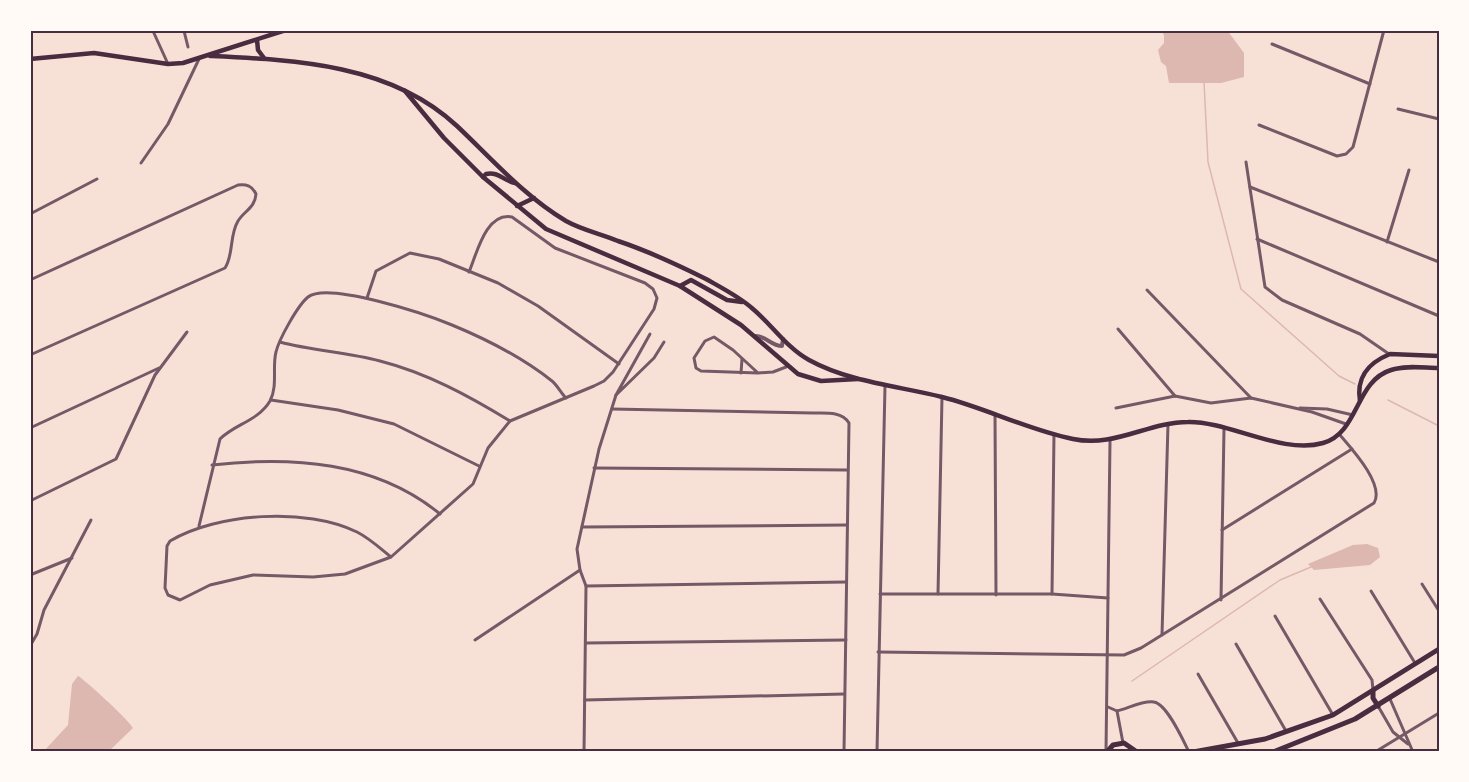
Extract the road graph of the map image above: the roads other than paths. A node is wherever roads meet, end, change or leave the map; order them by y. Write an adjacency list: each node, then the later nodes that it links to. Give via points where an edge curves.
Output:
1 (148, 30): 12 (street, via 158,37)
2 (186, 30): 7 (street)
3 (286, 30): 5 (main road)
4 (1384, 30): 13 (street)
5 (257, 40): 8 (main road); 9 (main road)
6 (1272, 44): 13 (street)
7 (189, 47)
8 (210, 56): 9 (main road); 11 (main road)
9 (264, 58): 14 (main road, via 357,72)
10 (30, 59): 12 (main road, via 94,52)
11 (199, 59): 12 (main road); 20 (street, via 168,124)
12 (168, 64)
13 (1370, 84): 18 (street, via 1353,147 1346,154 1337,156)
14 (402, 89): 22 (main road); 24 (main road, via 438,110)
15 (1398, 109): 17 (street)
16 (1439, 111): 17 (street)
17 (1438, 119)
18 (1259, 124)
19 (1246, 162): 25 (street)
20 (141, 163)
21 (1408, 170): 30 (street)
22 (483, 177): 24 (main road, via 491,173); 27 (main road)
23 (97, 179): 28 (street)
24 (515, 183): 26 (main road)
25 (1250, 187): 29 (street); 30 (street)
26 (534, 198): 27 (main road); 37 (main road, via 571,224 702,277)
27 (517, 206): 34 (main road, via 546,230)
28 (30, 214)
29 (1257, 239): 38 (street); 46 (street, via 1265,287 1282,300 1360,334)
30 (1388, 242): 31 (street)
31 (1439, 261)
32 (469, 272): 36 (street, via 439,259 410,253 374,273); 50 (street, via 538,306); 50 (street, via 492,222 505,216 555,248 654,289 654,309)
33 (30, 280): 47 (street, via 238,185 253,188 256,200 238,221 225,267)
34 (680, 286): 37 (main road, via 691,280 727,300); 42 (main road)
35 (1147, 290): 64 (street)
36 (367, 298): 44 (street, via 327,292 309,295); 63 (street, via 452,326 502,350 554,382)
37 (744, 303): 43 (main road)
38 (1439, 316)
39 (1118, 329): 61 (street)
40 (187, 332): 52 (street)
41 (650, 334): 60 (street)
42 (755, 336): 43 (street, via 778,346 782,346); 51 (main road)
43 (783, 339): 57 (main road, via 808,360)
44 (280, 342): 65 (street, via 275,352); 72 (street, via 379,360 470,397)
45 (664, 342): 60 (street, via 654,358)
46 (1390, 354): 48 (main road); 56 (main road, via 1368,367)
47 (30, 355)
48 (1439, 356)
49 (742, 358): 54 (street); 54 (street, via 714,337 705,341 694,364 701,372); 55 (street)
50 (620, 364): 63 (street, via 604,381)
51 (786, 367): 55 (street); 57 (main road, via 821,381)
52 (160, 368): 75 (street); 85 (street, via 116,459)
53 (1439, 368): 58 (main road, via 1390,370)
54 (741, 373): 55 (street)
55 (758, 373)
56 (1361, 377): 58 (main road); 66 (main road)
57 (860, 379): 59 (main road)
58 (1370, 384): 66 (main road)
59 (885, 386): 62 (main road); 100 (street)
60 (616, 395): 68 (street)
61 (1175, 396): 64 (street, via 1211,403); 67 (street)
62 (942, 397): 70 (main road); 101 (street)
63 (566, 398): 72 (street)
64 (1251, 398): 69 (street)
65 (270, 400): 81 (street, via 261,412 220,439); 82 (street, via 338,410 394,424)
66 (1360, 404): 71 (main road)
67 (1116, 408)
68 (612, 409): 83 (street); 84 (street, via 837,414 849,423)
69 (1293, 409): 71 (street); 74 (street)
70 (995, 413): 77 (main road); 103 (street)
71 (1353, 415): 74 (main road)
72 (510, 421): 82 (street)
73 (1168, 424): 76 (main road, via 1190,421); 79 (main road); 109 (street)
74 (1346, 425): 78 (main road)
75 (30, 428)
76 (1224, 429): 78 (main road, via 1308,445 1327,443); 91 (street)
77 (1054, 434): 79 (main road, via 1090,442); 102 (street)
78 (1340, 435): 80 (street)
79 (1110, 441): 104 (street)
80 (1352, 449): 91 (street); 106 (street, via 1378,489 1374,503)
81 (212, 465): 86 (street, via 288,460 341,468 383,481 423,500); 89 (street)
82 (479, 466): 86 (street, via 473,483)
83 (594, 468): 84 (street); 90 (street)
84 (848, 470): 88 (street)
85 (30, 501)
86 (440, 513): 93 (street)
87 (91, 520): 92 (street)
88 (847, 525): 90 (street); 96 (street)
89 (199, 526): 93 (street, via 261,518 316,520 356,532); 93 (street, via 167,546 165,588 174,600 210,585 253,575 345,574)
90 (582, 527): 94 (street)
91 (1222, 530): 106 (street)
92 (74, 557): 95 (street); 114 (street, via 44,610)
93 (391, 557)
94 (580, 570): 98 (street); 110 (street)
95 (30, 575)
96 (846, 582): 98 (street); 111 (street)
97 (1422, 584): 107 (street)
98 (586, 586): 112 (street)
99 (1371, 591): 118 (street)
100 (880, 594): 101 (street); 116 (street)
101 (938, 594): 103 (street)
102 (1052, 594): 103 (street); 104 (street)
103 (996, 595)
104 (1108, 598): 117 (street)
105 (1320, 599): 121 (street)
106 (1221, 600): 109 (street)
107 (1439, 611)
108 (1275, 616): 133 (street)
109 (1162, 635): 117 (street, via 1124,655)
110 (475, 640)
111 (846, 640): 112 (street); 124 (street)
112 (586, 643): 127 (street)
113 (1236, 644): 134 (street)
114 (30, 646)
115 (1439, 649): 118 (main road)
116 (878, 652): 117 (street); 142 (street)
117 (1109, 654): 129 (street)
118 (1416, 665): 122 (main road)
119 (1439, 667): 125 (main road)
120 (1198, 674): 139 (street)
121 (1372, 680): 122 (street); 123 (street)
122 (1383, 685): 123 (main road); 125 (main road, via 1389,689)
123 (1373, 691): 128 (main road); 133 (main road)
124 (845, 694): 127 (street); 141 (street)
125 (1390, 698): 128 (main road); 135 (street)
126 (30, 699): 130 (street)
127 (585, 700): 140 (street)
128 (1378, 706): 136 (street); 146 (main road, via 1330,732)
129 (1108, 707): 131 (street); 143 (street)
130 (30, 711)
131 (1117, 711): 137 (street); 145 (street, via 1151,702 1159,704)
132 (1439, 713): 135 (street)
133 (1333, 715): 134 (main road)
134 (1287, 732): 139 (main road)
135 (1406, 734): 136 (street); 138 (street)
136 (1399, 738): 138 (street); 147 (street)
137 (1123, 743): 143 (main road, via 1113,745); 144 (main road)
138 (1408, 744): 148 (street)
139 (1239, 745): 145 (main road)
140 (584, 752)
141 (844, 752)
142 (877, 752)
143 (1107, 752)
144 (1137, 752)
145 (1191, 752)
146 (1273, 752)
147 (1375, 752)
148 (1413, 752)

